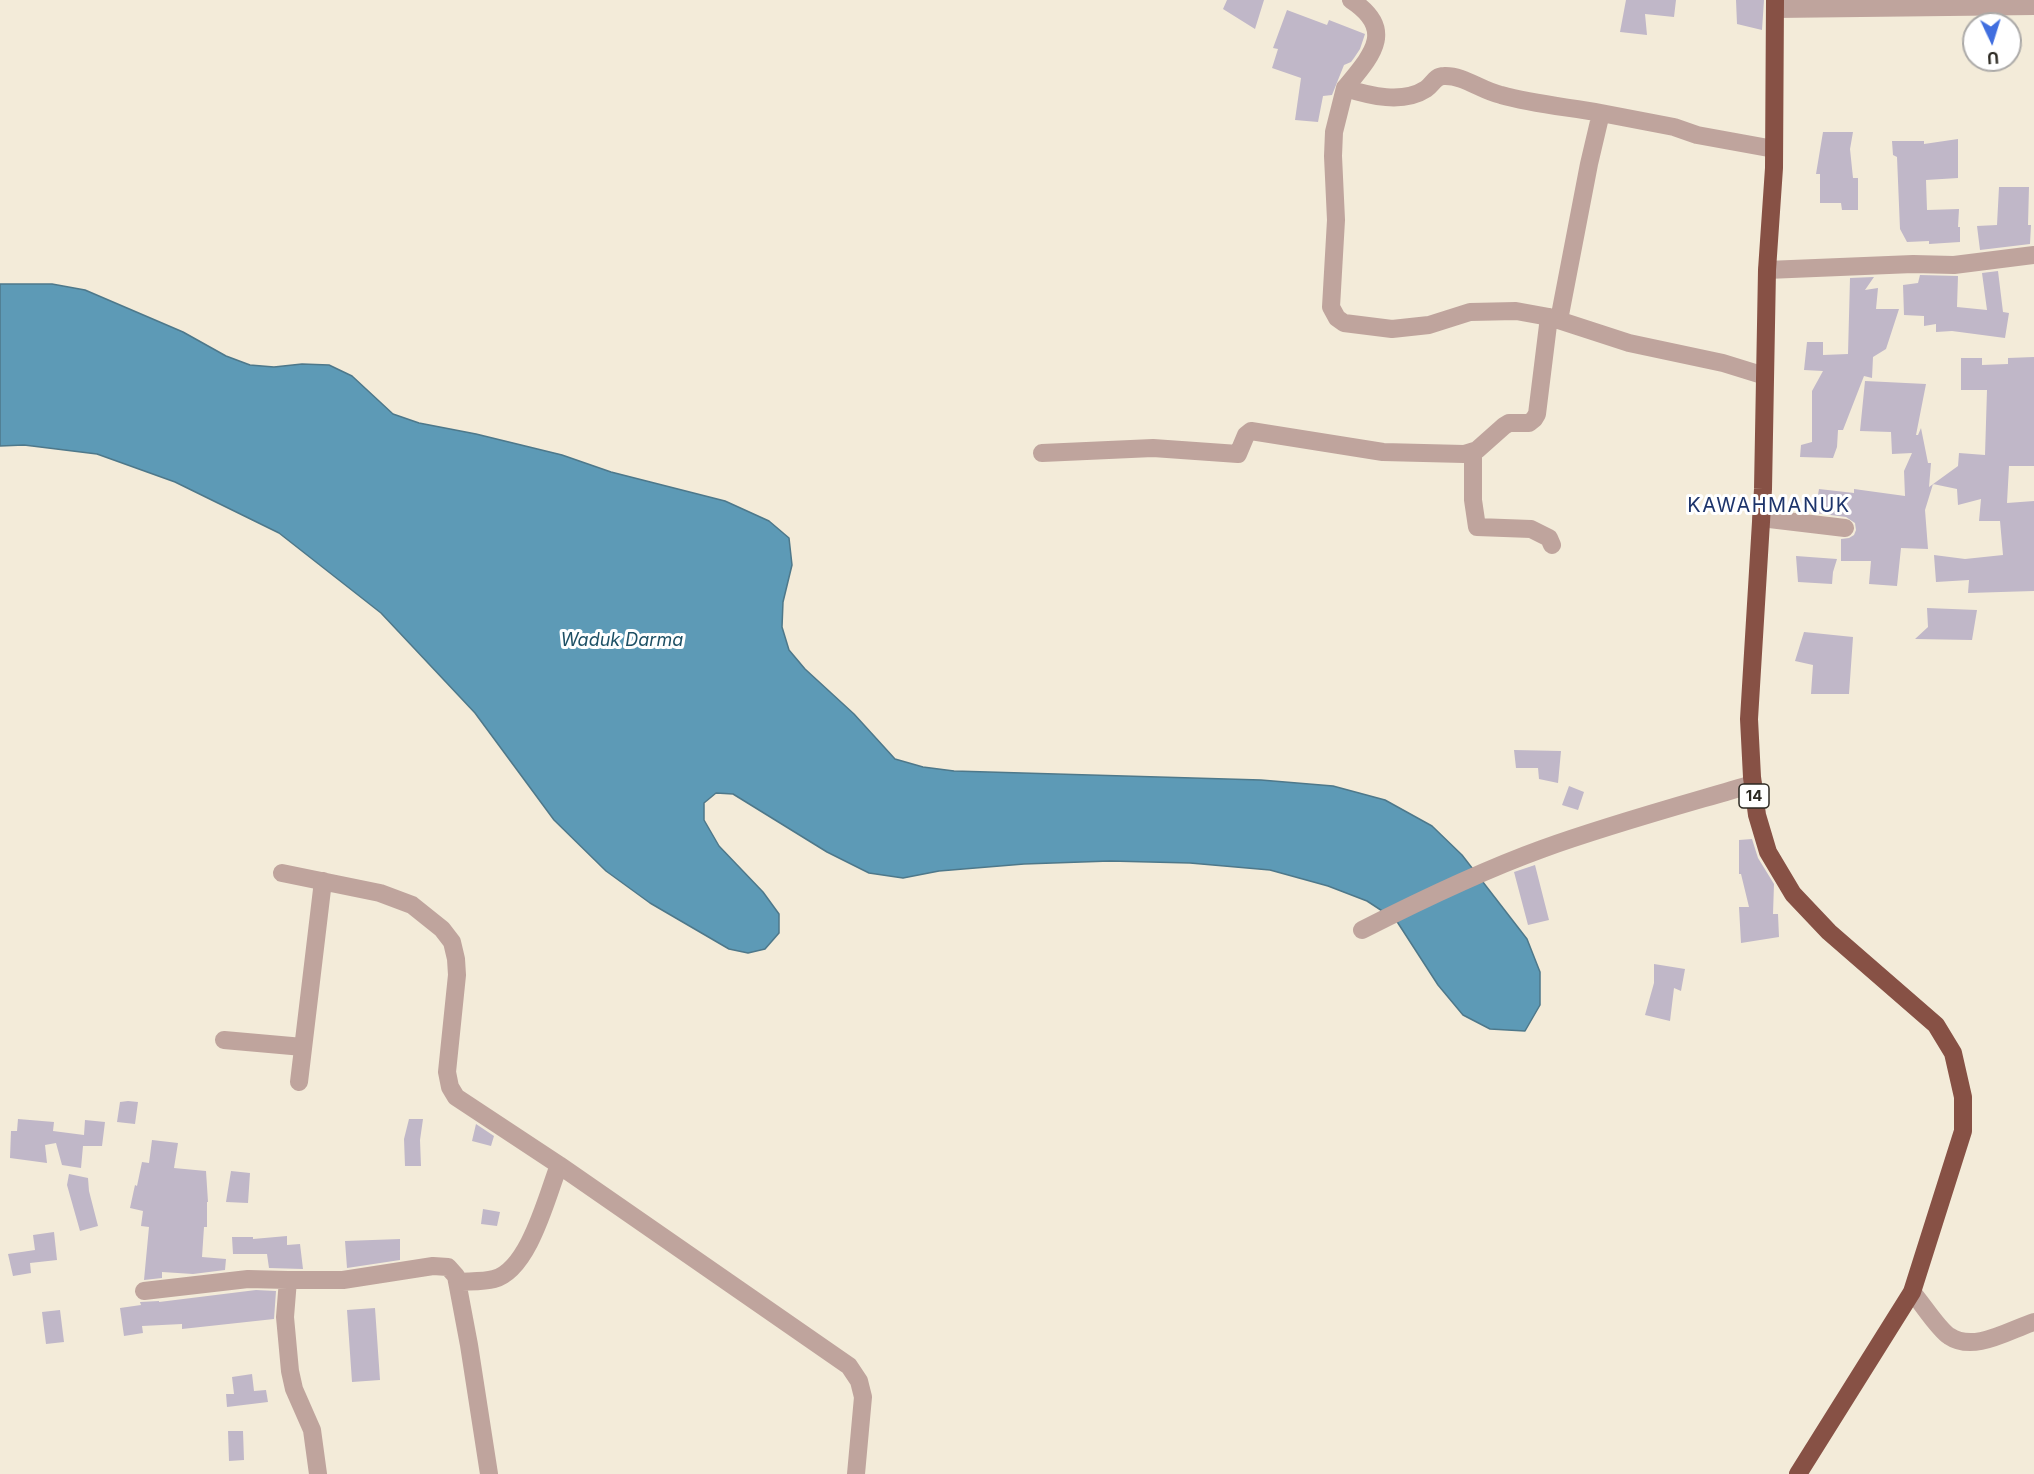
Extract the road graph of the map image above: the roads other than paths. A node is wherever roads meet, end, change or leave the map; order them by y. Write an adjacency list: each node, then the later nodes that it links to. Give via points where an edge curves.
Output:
1 (1351, 0): 4 (street, via 1375,24 1377,35 1373,53)
2 (1775, 5): 3 (street); 6 (highway, 14)
3 (2034, 6)
4 (1345, 88): 5 (street, via 1413,96 1442,75 1500,95); 9 (street, via 1334,132 1333,156 1336,220 1330,307 1337,318 1344,323 1392,329 1430,325 1470,312 1516,311)
5 (1601, 113): 6 (street); 9 (street)
6 (1774, 149): 8 (highway, 14)
7 (2034, 255): 8 (street, via 1954,265)
8 (1767, 270): 10 (highway, 14)
9 (1554, 319): 10 (street, via 1629,343); 11 (street, via 1534,419 1529,423 1509,423)
10 (1765, 376): 13 (highway, 14)
11 (1473, 452): 12 (street, via 1383,452 1251,431 1238,454 1153,448); 15 (street, via 1477,527 1531,529 1550,538)
12 (1042, 453)
13 (1761, 518): 14 (street); 16 (highway, 14, via 1749,719)
14 (1845, 528)
15 (1552, 545)
16 (1753, 784): 19 (street, via 1591,832 1496,867); 27 (highway, 14, via 1768,852 1793,894 1829,932 1936,1025 1953,1053 1963,1097 1963,1131)
17 (282, 873): 18 (street)
18 (323, 881): 21 (street); 23 (street, via 399,899 442,929 452,942 457,975 448,1060 450,1087 466,1105)
19 (1362, 930)
20 (224, 1040): 21 (street)
21 (303, 1047): 22 (street)
22 (299, 1082)
23 (559, 1165): 25 (street, via 532,1240 507,1272 494,1279); 31 (street, via 849,1366 859,1381 862,1397)
24 (288, 1280): 25 (street, via 343,1280 433,1266 448,1268); 26 (street, via 248,1279); 29 (street, via 288,1358 294,1389 312,1430)
25 (457, 1282): 30 (street)
26 (144, 1291)
27 (1912, 1292): 28 (street, via 1948,1336 1963,1342 1977,1343); 32 (highway, 14)
28 (2034, 1322)
29 (318, 1474)
30 (489, 1474)
31 (856, 1474)
32 (1798, 1474)

